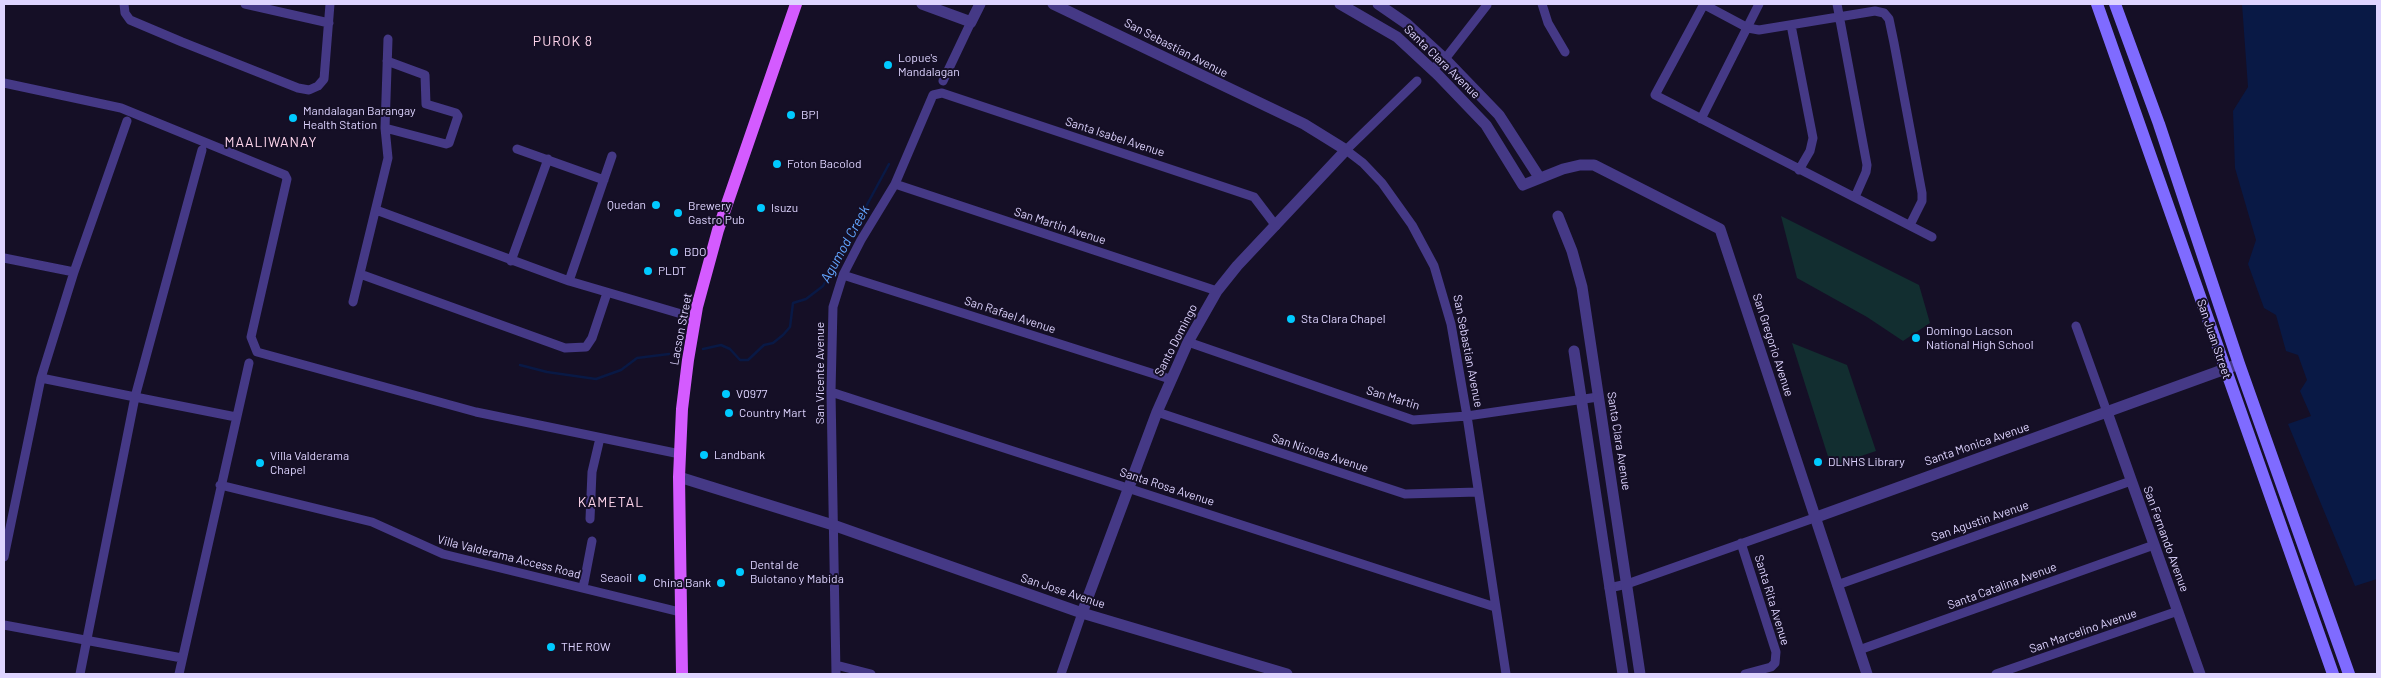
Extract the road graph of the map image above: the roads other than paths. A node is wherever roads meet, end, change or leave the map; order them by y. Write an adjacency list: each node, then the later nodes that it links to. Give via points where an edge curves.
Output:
1 (124, 4): 19 (street, via 130,20 306,90 318,86 324,78)
2 (245, 4): 19 (street)
3 (330, 4): 19 (street)
4 (796, 4): 61 (main road, Lacson Street, via 718,230)
5 (922, 4): 18 (street)
6 (980, 4): 18 (street)
7 (1053, 4): 36 (street, San Sebastian Avenue, via 1304,124)
8 (1340, 4): 26 (street, Santa Clara Avenue, via 1398,37)
9 (1378, 4): 24 (street, Santa Clara Avenue, via 1407,24)
10 (1542, 4): 23 (street, via 1548,23)
11 (1703, 4): 21 (street); 31 (street, via 1655,95)
12 (1759, 4): 21 (street)
13 (1837, 4): 17 (street)
14 (2097, 4): 48 (main road, San Juan Street)
15 (2115, 4): 46 (main road, San Juan Street)
16 (1487, 5): 24 (street)
17 (1840, 16): 20 (street); 44 (street, via 1867,165); 49 (street, via 1875,11 1884,13 1889,19 1922,193)
18 (971, 22): 27 (street)
19 (329, 23)
20 (1791, 25): 21 (street, via 1759,30); 39 (street, via 1813,138)
21 (1748, 28): 31 (street)
22 (388, 39): 25 (street)
23 (1565, 52)
24 (1445, 59): 26 (street); 40 (street, Santa Clara Avenue, via 1499,115)
25 (387, 61): 33 (street); 33 (street, via 425,74 426,104 458,116 446,144)
26 (1432, 69): 43 (street, Santa Clara Avenue, via 1486,125)
27 (944, 81)
28 (1417, 81): 36 (street, Santo Domingo)
29 (4, 83): 78 (street, via 121,108 285,174 287,179 251,337 257,352 476,412)
30 (934, 95): 42 (street, San Vicente Avenue); 50 (street, Santa Isabel Avenue, via 942,93 1254,197)
31 (1702, 119): 39 (street)
32 (127, 121): 54 (street)
33 (385, 128): 45 (street, via 388,154)
34 (517, 149): 38 (street)
35 (202, 150): 71 (street)
36 (1346, 150): 50 (street, Santo Domingo); 76 (street, San Sebastian Avenue, via 1386,188 1412,225 1434,266 1449,318)
37 (612, 156): 41 (street)
38 (548, 159): 41 (street); 53 (street)
39 (1799, 170): 44 (street)
40 (1539, 178): 43 (street, San Gregorio Avenue); 85 (street, San Gregorio Avenue, via 1574,166 1594,165 1720,229)
41 (604, 180): 57 (street)
42 (895, 184): 56 (street, San Vicente Avenue); 58 (street, San Martin Avenue)
43 (1523, 185)
44 (1854, 197): 49 (street)
45 (376, 210): 53 (street); 55 (street)
46 (2190, 211): 48 (main road); 66 (main road, San Juan Street)
47 (1558, 216): 72 (street, Santa Clara Avenue, via 1582,287)
48 (2171, 216): 67 (main road, San Juan Street)
49 (1910, 225): 51 (street)
50 (1276, 226): 58 (street, Santo Domingo)
51 (1932, 237)
52 (4, 258): 54 (street)
53 (511, 261): 57 (street)
54 (74, 272): 68 (street)
55 (360, 274): 59 (street, via 565,348 586,347); 60 (street)
56 (843, 275): 69 (street, San Rafael Avenue); 70 (street, San Vicente Avenue, via 833,307)
57 (569, 281): 59 (street)
58 (1218, 291): 63 (street, Santo Domingo)
59 (607, 294): 61 (street)
60 (353, 302)
61 (695, 318): 79 (main road, Lacson Street, via 682,409)
62 (2076, 326): 75 (street)
63 (1188, 342): 69 (street, Santo Domingo); 76 (street, San Martin, via 1413,420)
64 (1574, 351): 73 (street)
65 (249, 363): 77 (street)
66 (2239, 364): 67 (street, Santa Monica Avenue); 120 (main road, San Juan Street)
67 (2224, 369): 75 (street, Santa Monica Avenue); 119 (main road, San Juan Street)
68 (41, 378): 71 (street); 91 (street)
69 (1170, 379): 74 (street, Santo Domingo)
70 (831, 392): 83 (street, Santa Rosa Avenue); 87 (street, San Vicente Avenue)
71 (135, 397): 77 (street); 101 (street)
72 (1598, 397): 73 (street, San Martin); 92 (street, Santa Clara Avenue)
73 (1581, 401): 76 (street, San Martin); 95 (street)
74 (1156, 412): 83 (street, Santo Domingo); 84 (street, San Nicolas Avenue, via 1405,494)
75 (2107, 412): 81 (street, San Fernando Avenue); 85 (street, Santa Monica Avenue)
76 (1467, 416): 84 (street, San Sebastian Avenue)
77 (236, 418): 82 (street)
78 (600, 438): 79 (street); 86 (street, via 592,472)
79 (680, 454): 80 (main road, Lacson Street)
80 (679, 477): 87 (street, San Jose Avenue); 98 (main road, Lacson Street)
81 (2131, 481): 90 (street, San Fernando Avenue); 93 (street, San Agustin Avenue)
82 (220, 485): 94 (street, Villa Valderama Access Road, via 372,522 443,554); 103 (street)
83 (1128, 487): 96 (street, Santa Rosa Avenue); 99 (street, Santo Domingo)
84 (1478, 492): 96 (street, San Sebastian Avenue)
85 (1814, 518): 89 (street, Santa Monica Avenue); 93 (street, San Gregorio Avenue)
86 (590, 519)
87 (833, 525): 99 (street, San Jose Avenue); 105 (street, San Vicente Avenue)
88 (592, 541): 94 (street)
89 (1742, 543): 92 (street, Santa Monica Avenue); 115 (street, Santa Rita Avenue, via 1776,652 1775,663 1771,667)
90 (2154, 545): 97 (street, San Fernando Avenue); 102 (street, Santa Catalina Avenue)
91 (4, 555)
92 (1627, 584): 95 (street, Santa Monica Avenue); 114 (street, Santa Clara Avenue)
93 (1837, 585): 102 (street, San Gregorio Avenue)
94 (583, 588): 98 (street, Villa Valderama Access Road)
95 (1609, 588): 113 (street)
96 (1495, 607): 112 (street, San Sebastian Avenue)
97 (2178, 611): 117 (street, San Marcelino Avenue); 118 (street, San Fernando Avenue)
98 (680, 612): 108 (main road, Lacson Street)
99 (1082, 613): 104 (street, San Jose Avenue); 110 (street, Santo Domingo)
100 (4, 625): 101 (street)
101 (86, 640): 103 (street); 106 (street)
102 (1859, 650): 116 (street, San Gregorio Avenue)
103 (182, 658): 107 (street)
104 (1256, 669): 111 (street, San Jose Avenue)
105 (836, 670): 109 (street)
106 (80, 674)
107 (178, 674)
108 (682, 674)
109 (871, 674)
110 (1061, 674)
111 (1287, 674)
112 (1506, 674)
113 (1623, 674)
114 (1640, 674)
115 (1745, 674)
116 (1867, 674)
117 (1996, 674)
118 (2200, 674)
119 (2334, 674)
120 (2349, 674)

